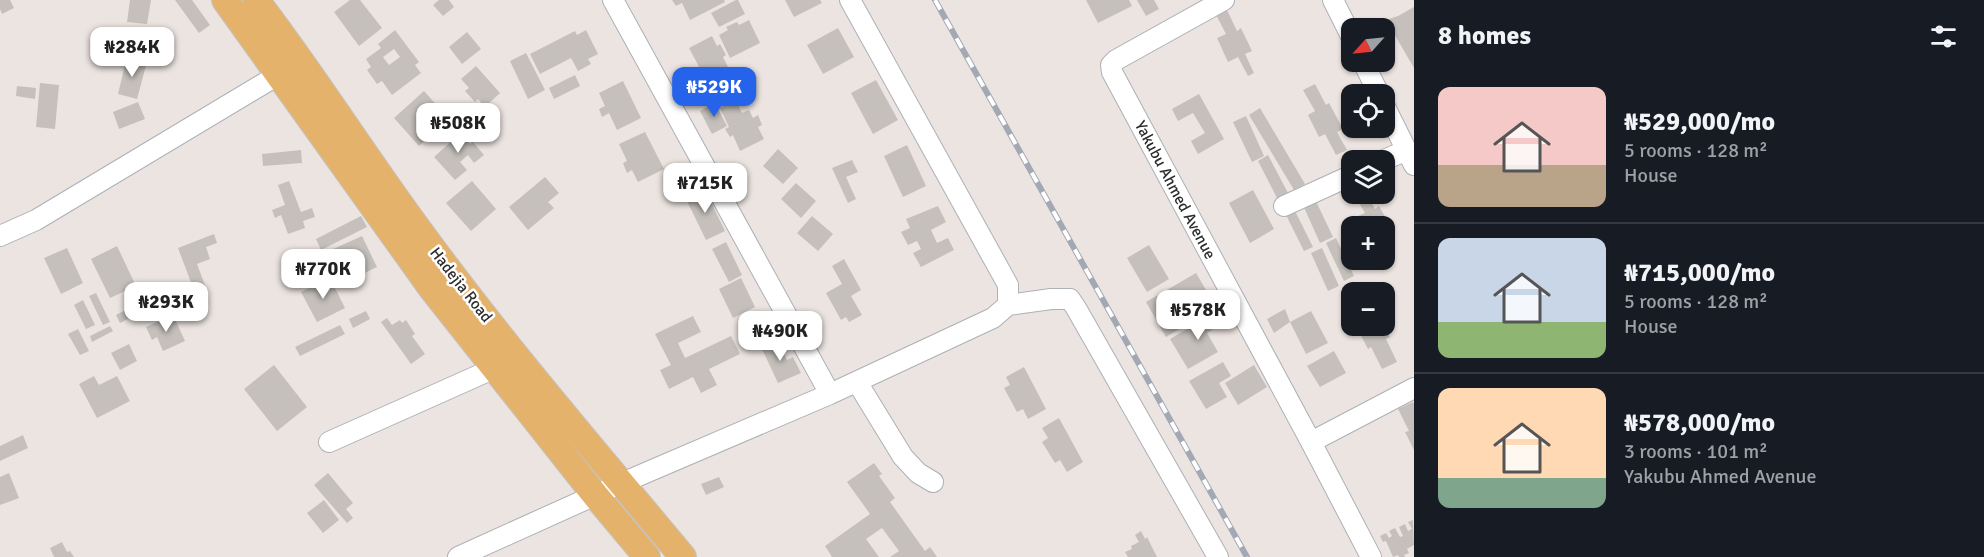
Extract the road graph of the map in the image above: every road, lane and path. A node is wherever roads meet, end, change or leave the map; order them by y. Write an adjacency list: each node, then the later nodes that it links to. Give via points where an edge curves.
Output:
1 (225, 0): 9 (main road, Hadejia Road)
2 (256, 0): 8 (main road, Hadejia Road)
3 (613, 0): 20 (street)
4 (850, 0): 16 (street, via 1008,285)
5 (1224, 0): 22 (street, Yakubu Ahmed Avenue, via 1116,60 1112,72)
6 (1333, 0): 7 (street)
7 (1342, 18)
8 (300, 58): 9 (street); 24 (main road, Hadejia Road, via 458,282)
9 (278, 75): 15 (street, via 36,220); 17 (main road, Hadejia Road, via 432,289)
10 (1395, 127): 11 (street)
11 (1410, 158): 12 (street)
12 (1395, 159)
13 (1341, 180): 14 (street)
14 (1284, 206)
15 (0, 236)
16 (1008, 305): 18 (street, via 993,318); 29 (street, via 1070,299)
17 (495, 368): 21 (street); 25 (main road, Hadejia Road)
18 (857, 381): 20 (street); 23 (street, via 903,457)
19 (1414, 387): 22 (street)
20 (830, 394): 24 (street)
21 (329, 442)
22 (1311, 442): 30 (street, Yakubu Ahmed Avenue)
23 (933, 482)
24 (622, 483): 25 (street); 28 (main road, Hadejia Road)
25 (596, 495): 26 (street); 27 (main road, Hadejia Road)
26 (458, 557)
27 (648, 557)
28 (683, 557)
29 (1218, 557)
30 (1371, 557)

